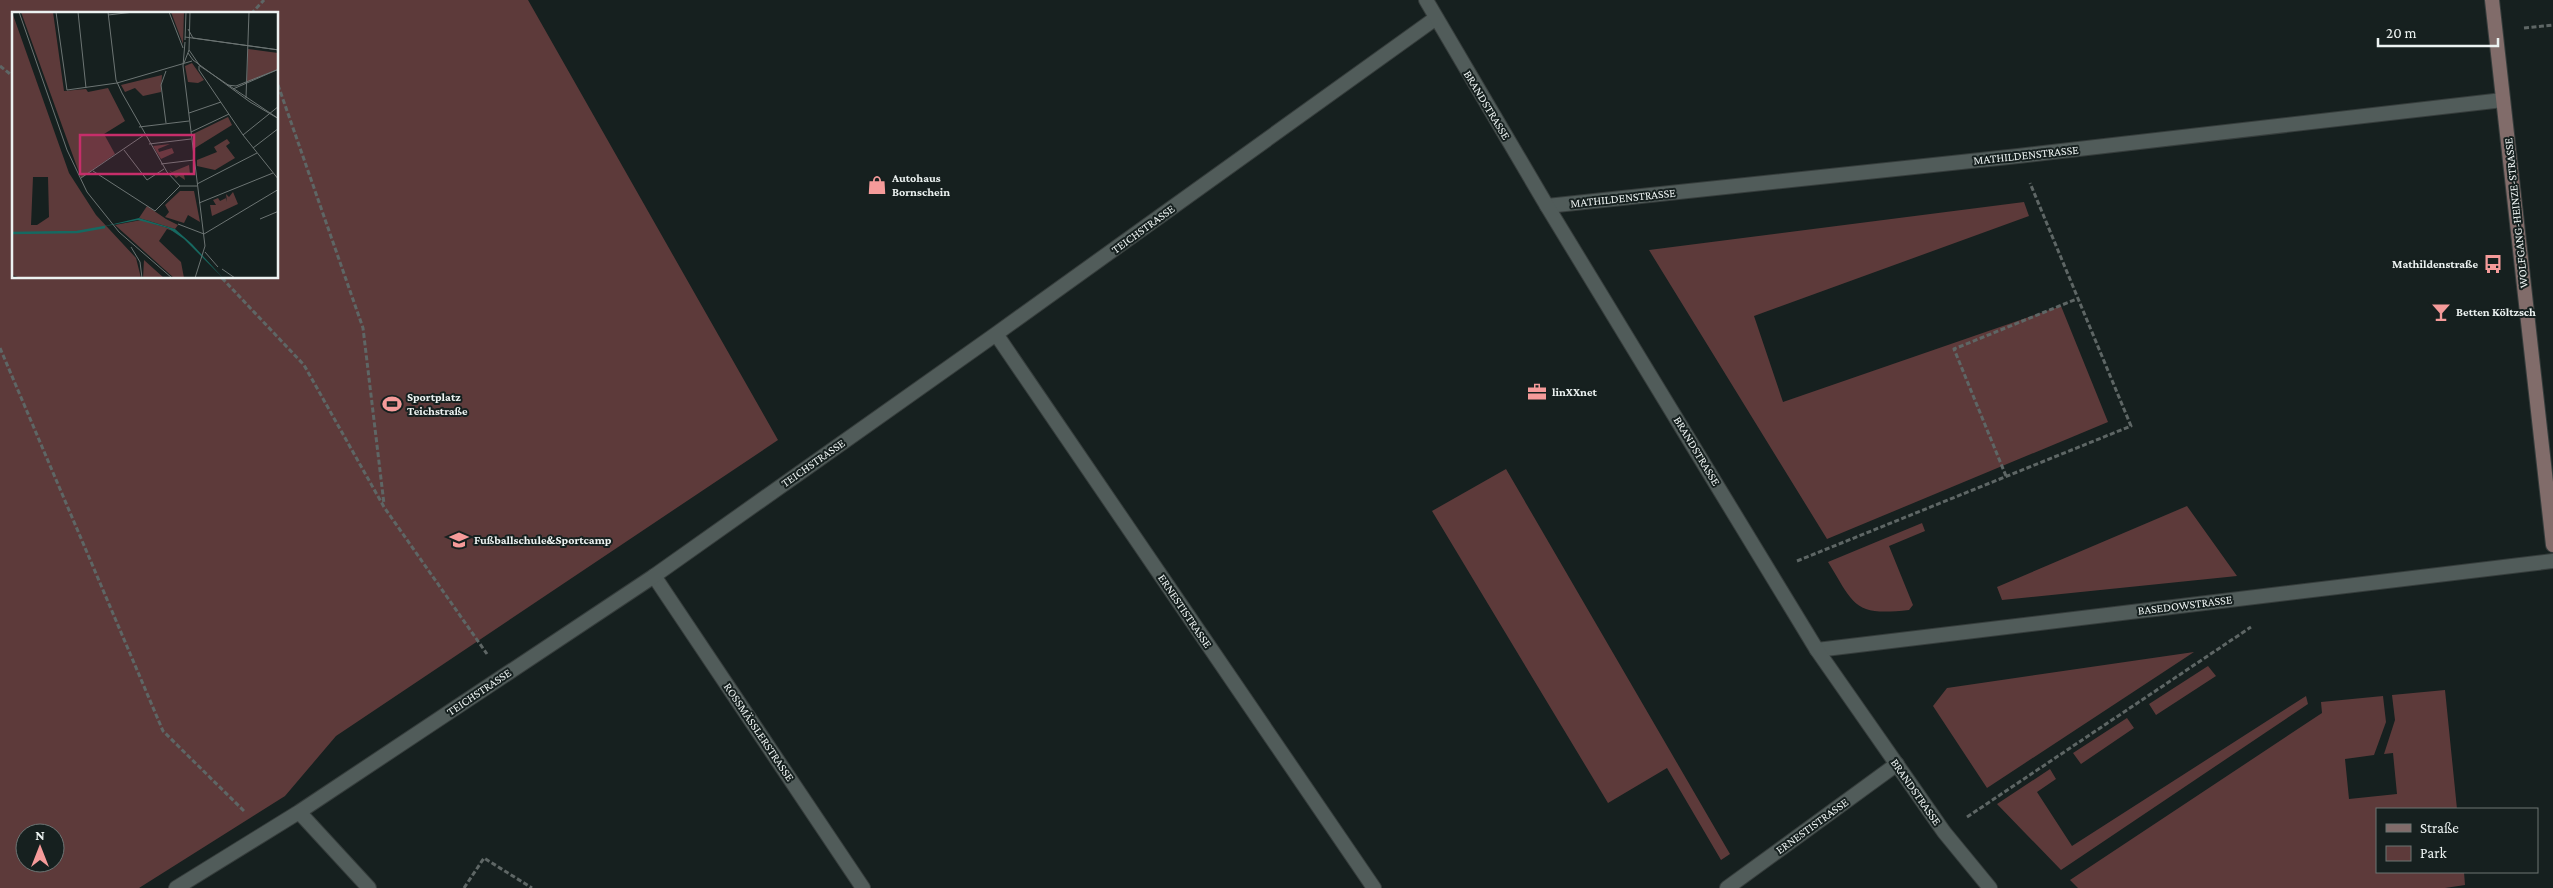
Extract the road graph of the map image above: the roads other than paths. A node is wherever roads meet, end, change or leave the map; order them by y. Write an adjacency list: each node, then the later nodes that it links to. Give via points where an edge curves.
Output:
1 (1426, 0): 3 (street, BRANDSTRASSE)
2 (2492, 0): 4 (main road, WOLFGANG-HEINZE-STRASSE)
3 (1436, 18): 5 (street, BRANDSTRASSE); 6 (street, TEICHSTRASSE)
4 (2503, 100): 5 (street, MATHILDENSTRASSE); 7 (main road, WOLFGANG-HEINZE-STRASSE)
5 (1547, 206): 10 (street, BRANDSTRASSE)
6 (996, 334): 9 (street, TEICHSTRASSE); 16 (street, ERNESTISTRASSE)
7 (2553, 545)
8 (2553, 561): 10 (street, BASEDOWSTRASSE)
9 (654, 576): 12 (street, TEICHSTRASSE); 15 (street, ROSSMÄSSLERSTRASSE)
10 (1817, 650): 11 (street, BRANDSTRASSE)
11 (1897, 764): 17 (street, ERNESTISTRASSE); 18 (street, BRANDSTRASSE, via 1944,832)
12 (299, 812): 13 (street, TEICHSTRASSE); 14 (street)
13 (176, 888)
14 (369, 888)
15 (864, 888)
16 (1374, 888)
17 (1727, 888)
18 (1990, 888)

